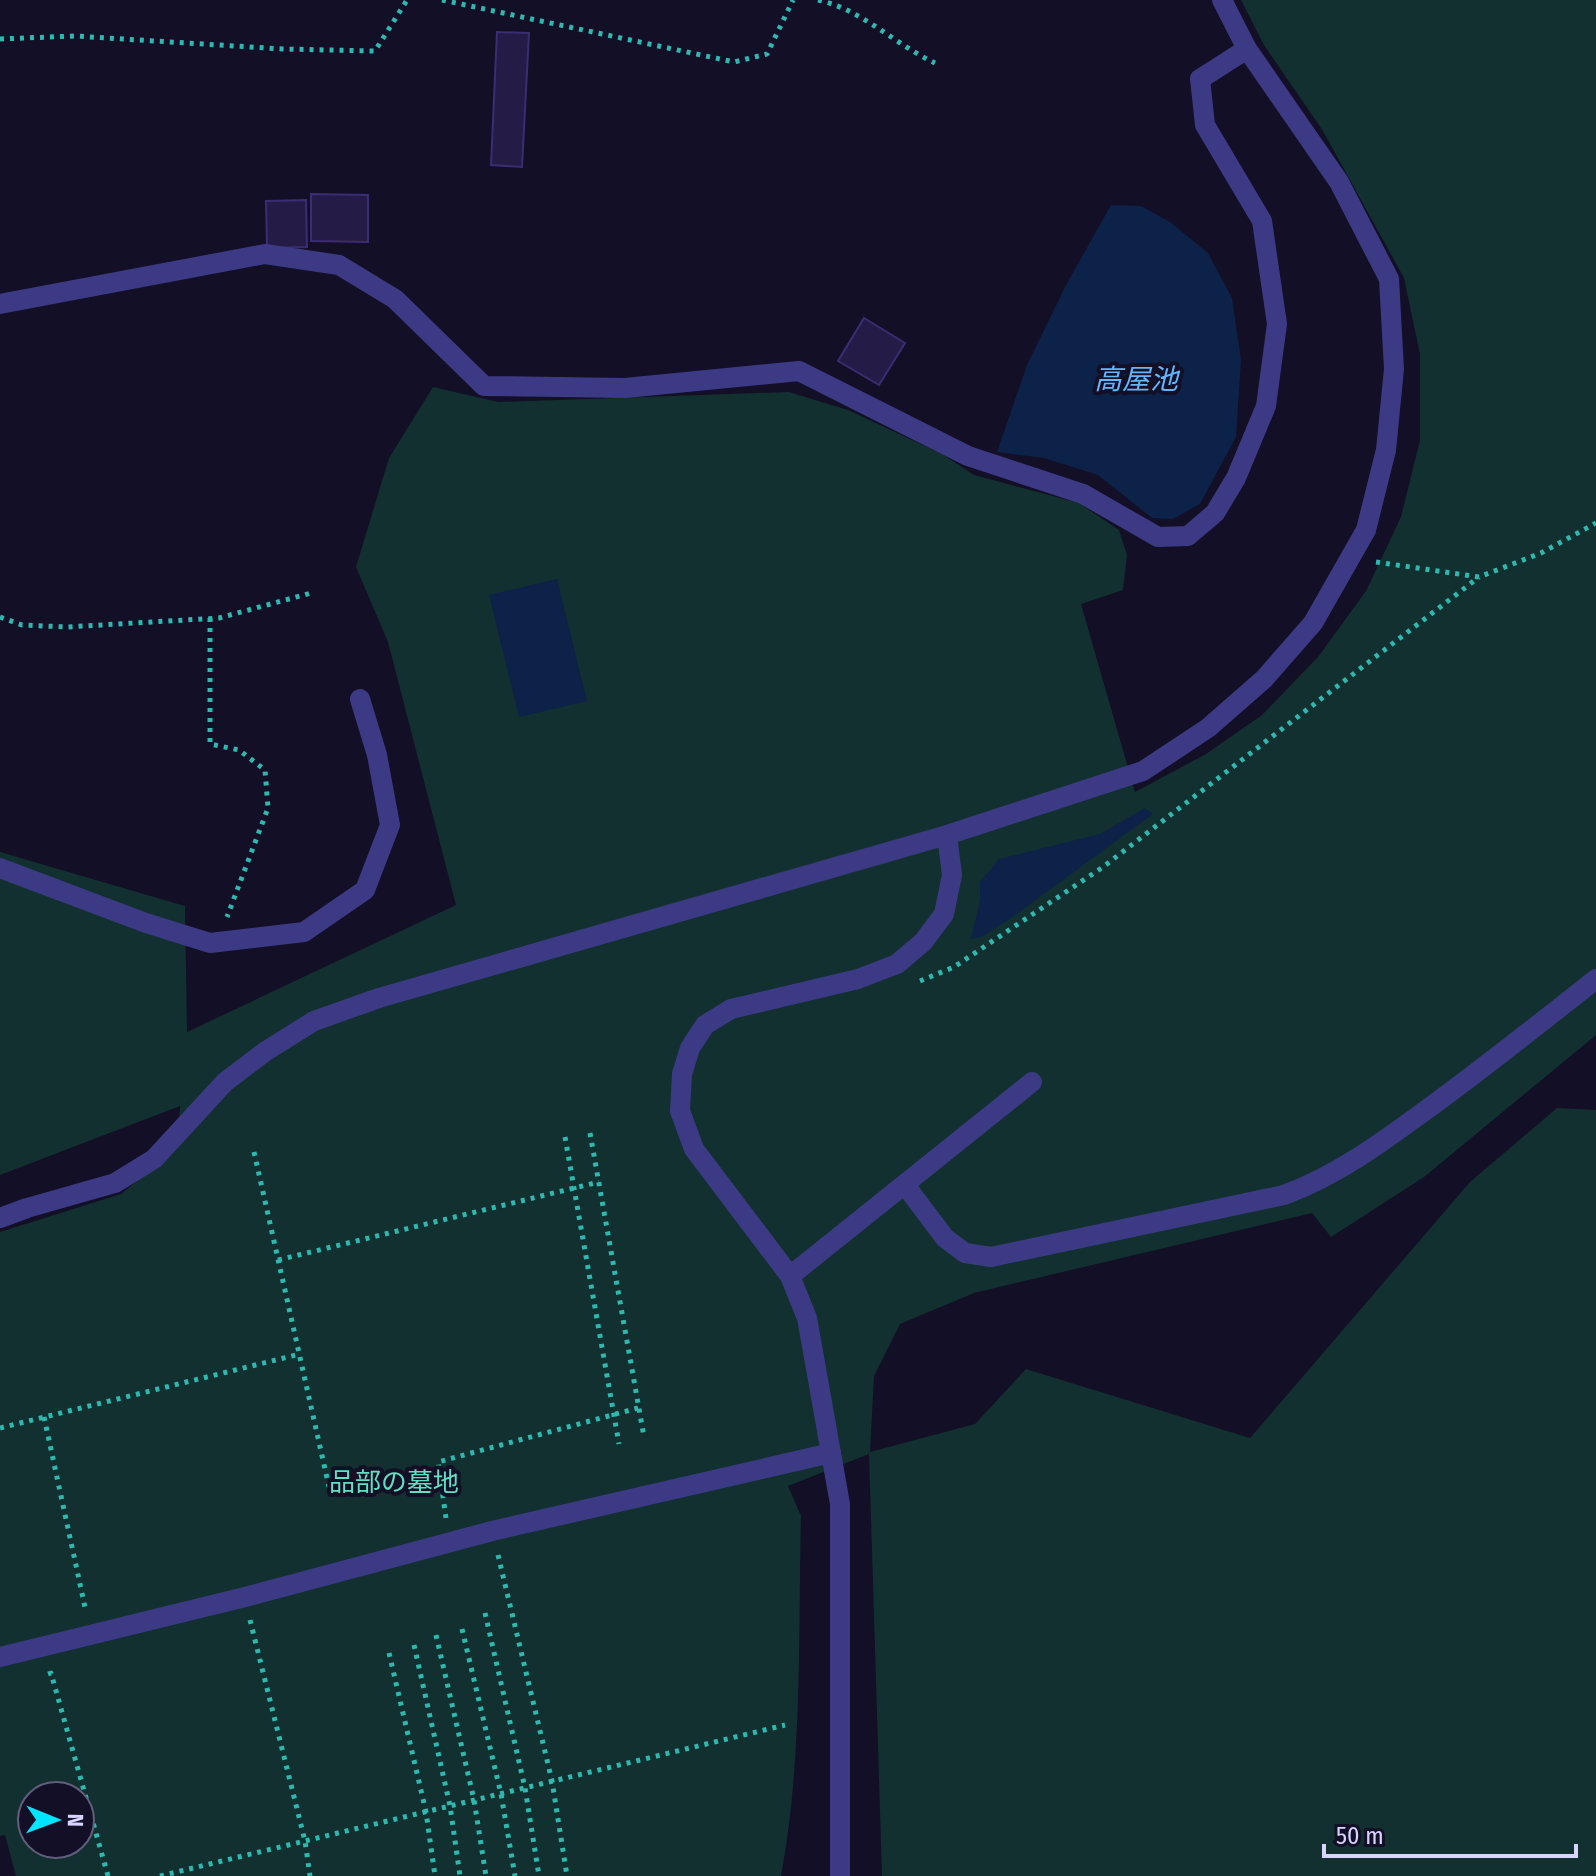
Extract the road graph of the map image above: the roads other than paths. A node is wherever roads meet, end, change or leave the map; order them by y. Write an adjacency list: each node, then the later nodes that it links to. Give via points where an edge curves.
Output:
1 (1222, 0): 2 (street)
2 (1247, 49): 3 (street, via 1200,79 1201,95 1205,125 1262,221 1277,324 1266,406 1236,478 1215,513 1188,536 1158,537 1083,494 968,456 799,371 625,388 484,386 395,299 339,265 265,254); 5 (street, via 1339,182 1389,279 1394,369 1386,450 1366,530 1313,623 1264,679 1208,728 1143,771)
3 (0, 304)
4 (360, 699): 6 (street, via 390,825 365,890 304,932 210,943)
5 (947, 835): 10 (street, via 314,1021 225,1082 154,1159 115,1183); 11 (street, via 952,875 944,914 897,964 858,979 731,1009 705,1025 690,1048 680,1111 694,1149)
6 (0, 868)
7 (1596, 979): 9 (street, via 1385,1140 1314,1184 1284,1195 991,1257 965,1253 945,1238)
8 (1032, 1082): 9 (street)
9 (905, 1185): 11 (street)
10 (0, 1218)
11 (790, 1276): 12 (street, via 807,1318)
12 (831, 1453): 13 (street, via 492,1531); 14 (street, via 840,1504)
13 (0, 1657)
14 (840, 1876)

